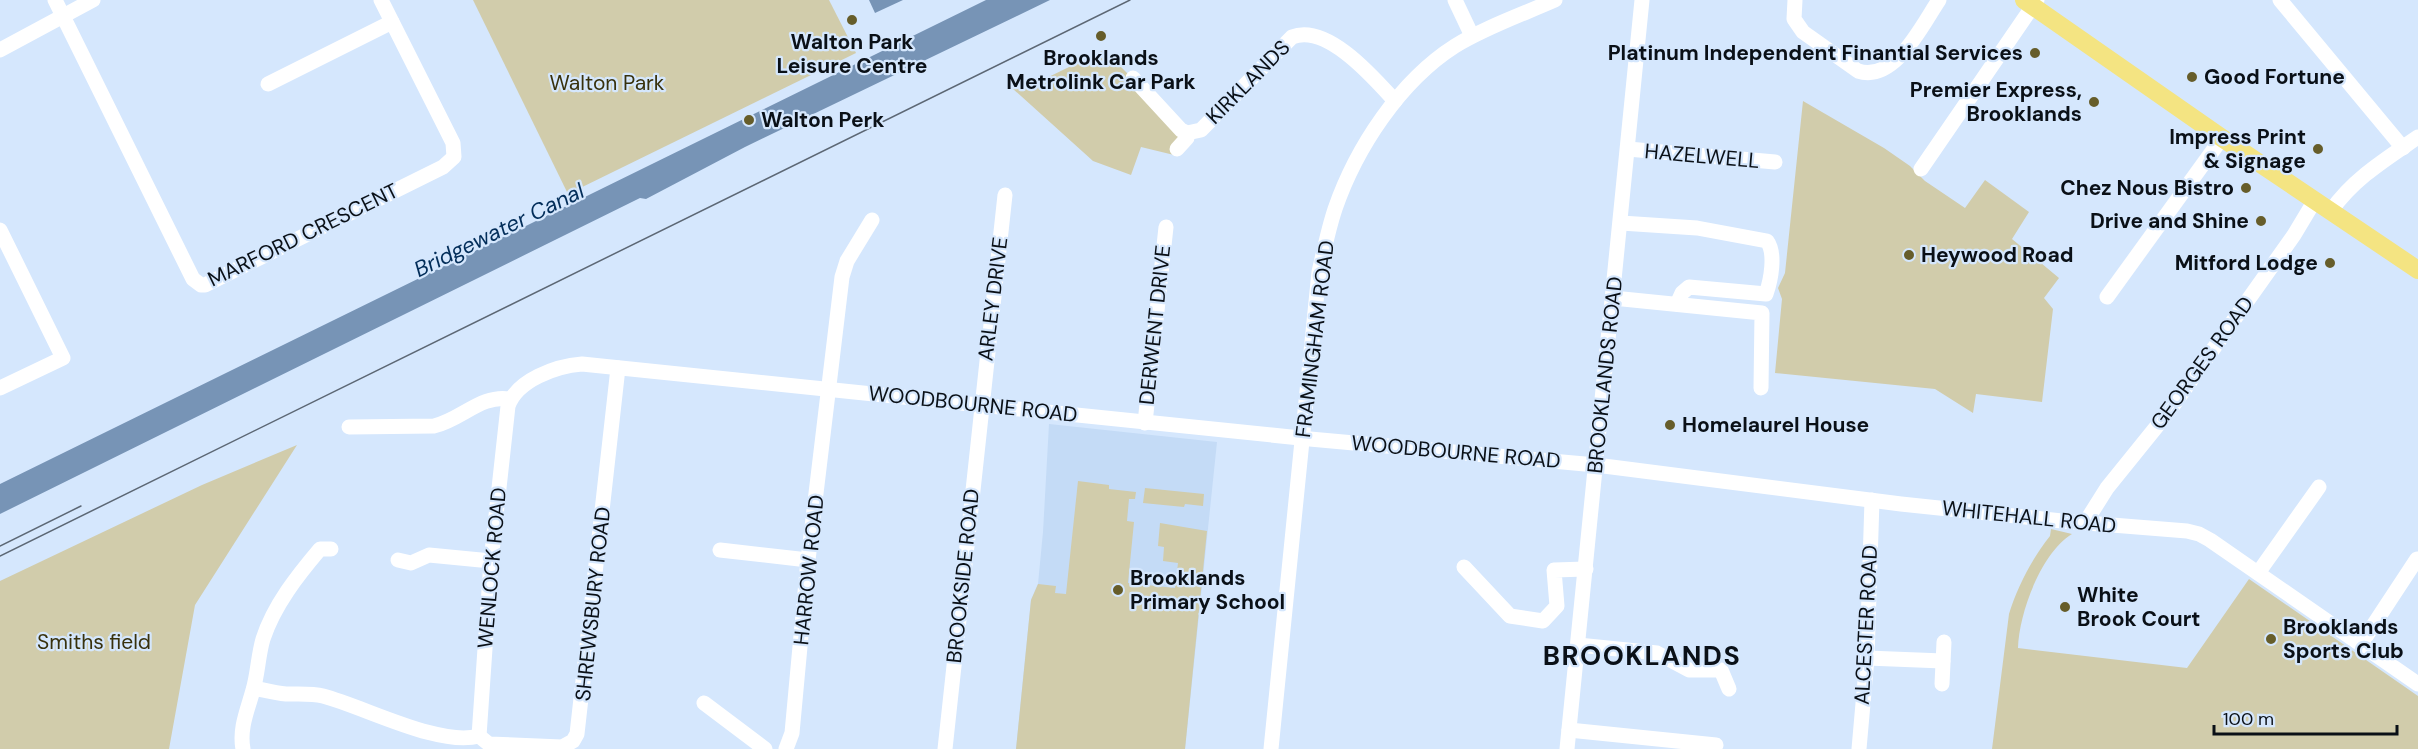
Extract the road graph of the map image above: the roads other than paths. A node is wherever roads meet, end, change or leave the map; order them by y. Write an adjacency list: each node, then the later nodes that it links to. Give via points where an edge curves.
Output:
1 (55, 0): 11 (street)
2 (93, 0): 11 (street)
3 (381, 0): 12 (street, MARFORD CRESCENT)
4 (1455, 0): 13 (street)
5 (1555, 0): 13 (street, FRAMINGHAM ROAD)
6 (1642, 0): 23 (street, BROOKLANDS ROAD)
7 (1795, 0): 8 (street, via 1794,19 1803,32 1866,73 1884,70 1896,61)
8 (1939, 0)
9 (2280, 0): 21 (street)
10 (2031, 2): 20 (main road); 25 (street)
11 (62, 16): 12 (street, MARFORD CRESCENT, via 193,279 201,285 443,167 454,157 453,143); 14 (street)
12 (392, 22): 16 (street)
13 (1472, 36): 17 (street, FRAMINGHAM ROAD, via 1425,68)
14 (0, 50)
15 (1133, 78): 18 (street, KIRKLANDS)
16 (268, 84)
17 (1395, 101): 18 (street, KIRKLANDS, via 1348,54 1321,39 1296,35 1201,130); 45 (street, FRAMINGHAM ROAD, via 1356,163 1329,228 1319,272)
18 (1187, 133): 22 (street, KIRKLANDS)
19 (2418, 137): 21 (street)
20 (2222, 138): 27 (main road); 34 (street)
21 (2403, 148): 28 (street, via 2346,190)
22 (1177, 149)
23 (1628, 149): 24 (street, HAZELWELL); 30 (street, BROOKLANDS ROAD)
24 (1775, 162)
25 (1921, 169)
26 (1005, 195): 42 (street, ARLEY DRIVE)
27 (2315, 201): 28 (main road); 49 (street, GEORGES ROAD, via 2170,410 2107,488)
28 (2331, 211): 33 (main road)
29 (872, 220): 40 (street, HARROW ROAD, via 844,269)
30 (1620, 223): 35 (street, BROOKLANDS ROAD); 36 (street, via 1697,228 1767,241 1772,248 1766,294 1689,287)
31 (1166, 227): 43 (street, DERWENT DRIVE)
32 (0, 230): 38 (street, via 63,358)
33 (2418, 270)
34 (2107, 297)
35 (1613, 298): 36 (street); 46 (street, BROOKLANDS ROAD)
36 (1677, 304): 39 (street, via 1762,313)
37 (618, 368): 40 (street, WOODBOURNE ROAD); 41 (street, WOODBOURNE ROAD, via 582,364 564,367 519,388); 70 (street, SHREWSBURY ROAD, via 578,734 562,747 489,744)
38 (0, 388)
39 (1761, 388)
40 (829, 389): 42 (street, WOODBOURNE ROAD); 53 (street, HARROW ROAD)
41 (510, 399): 44 (street, WOODBOURNE ROAD, via 483,402 434,426 366,421); 54 (street, WENLOCK ROAD)
42 (981, 404): 43 (street, WOODBOURNE ROAD); 75 (street, BROOKSIDE ROAD)
43 (1145, 423): 45 (street, WOODBOURNE ROAD)
44 (349, 427)
45 (1303, 438): 46 (street, WOODBOURNE ROAD); 76 (street, FRAMINGHAM ROAD)
46 (1596, 465): 48 (street, WHITEHALL ROAD); 57 (street, BROOKLANDS ROAD)
47 (2319, 487): 58 (street)
48 (1872, 500): 49 (street, WHITEHALL ROAD); 62 (street, ALCESTER ROAD)
49 (2085, 523): 58 (street, WHITEHALL ROAD, via 2199,534)
50 (323, 545): 66 (street, via 291,586 271,621 259,655)
51 (720, 550): 53 (street)
52 (2417, 559): 60 (street)
53 (808, 560): 74 (street, HARROW ROAD, via 792,733)
54 (491, 561): 55 (street, via 429,555); 70 (street, WENLOCK ROAD)
55 (407, 567)
56 (1464, 567): 57 (street, via 1510,616 1543,621 1557,606 1554,570)
57 (1586, 569): 61 (street, BROOKLANDS ROAD)
58 (2258, 573): 60 (street, WHITEHALL ROAD)
59 (1944, 642): 63 (street)
60 (2361, 644): 65 (street, WHITEHALL ROAD)
61 (1578, 645): 67 (street, via 1657,653 1689,670 1721,670); 69 (street, BROOKLANDS ROAD)
62 (1867, 658): 63 (street); 78 (street, ALCESTER ROAD)
63 (1943, 662): 64 (street)
64 (1942, 684)
65 (2418, 684)
66 (254, 688): 70 (street, SHREWSBURY ROAD, via 282,694 320,695 418,730 469,739); 72 (street, via 242,732)
67 (1729, 689)
68 (704, 703): 73 (street)
69 (1569, 730): 71 (street); 77 (street, BROOKLANDS ROAD)
70 (480, 736)
71 (1716, 745)
72 (243, 749)
73 (765, 749)
74 (786, 749)
75 (945, 749)
76 (1271, 749)
77 (1567, 749)
78 (1859, 749)

